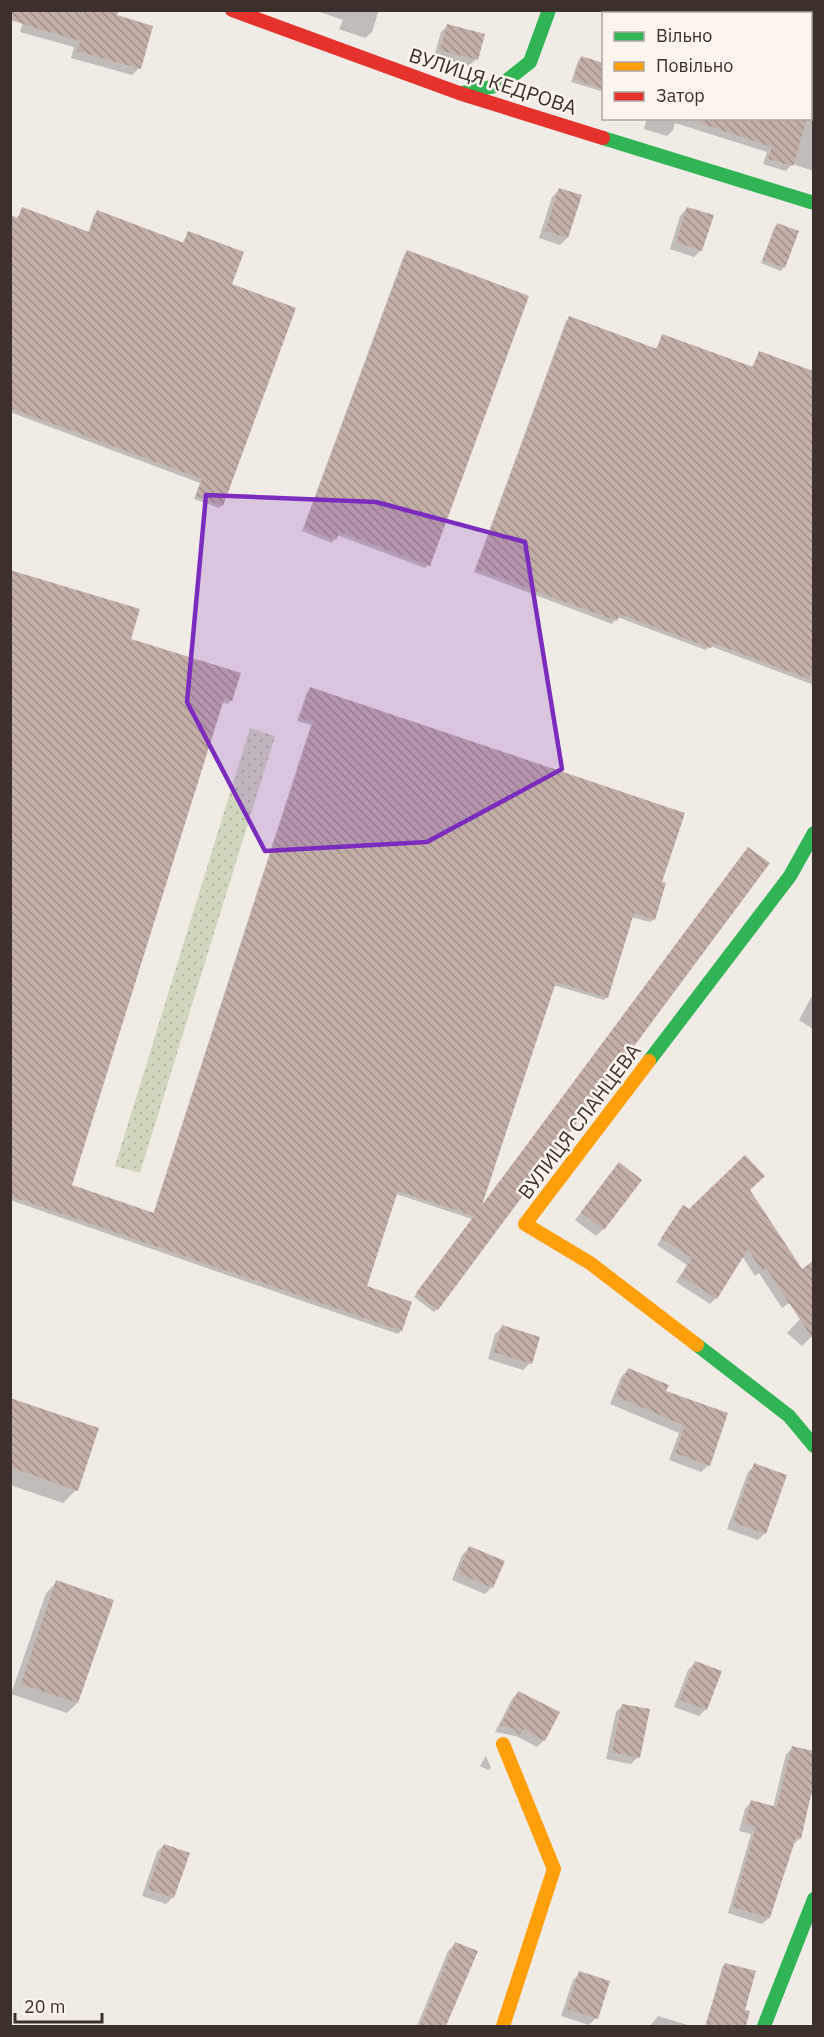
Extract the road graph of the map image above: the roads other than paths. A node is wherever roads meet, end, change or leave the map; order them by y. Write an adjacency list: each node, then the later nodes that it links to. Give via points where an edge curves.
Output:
1 (232, 10): 3 (street, ВУЛИЦЯ КЕДРОВА)
2 (549, 10): 3 (street, via 530,62 501,86)
3 (459, 93): 4 (street, ВУЛИЦЯ КЕДРОВА)
4 (813, 202)
5 (813, 833): 6 (street, ВУЛИЦЯ СЛАНЦЕВА, via 790,876 525,1224 590,1263 789,1416)
6 (813, 1446)
7 (502, 1744): 9 (street, via 554,1869)
8 (813, 1899): 10 (street)
9 (503, 2026)
10 (764, 2026)

